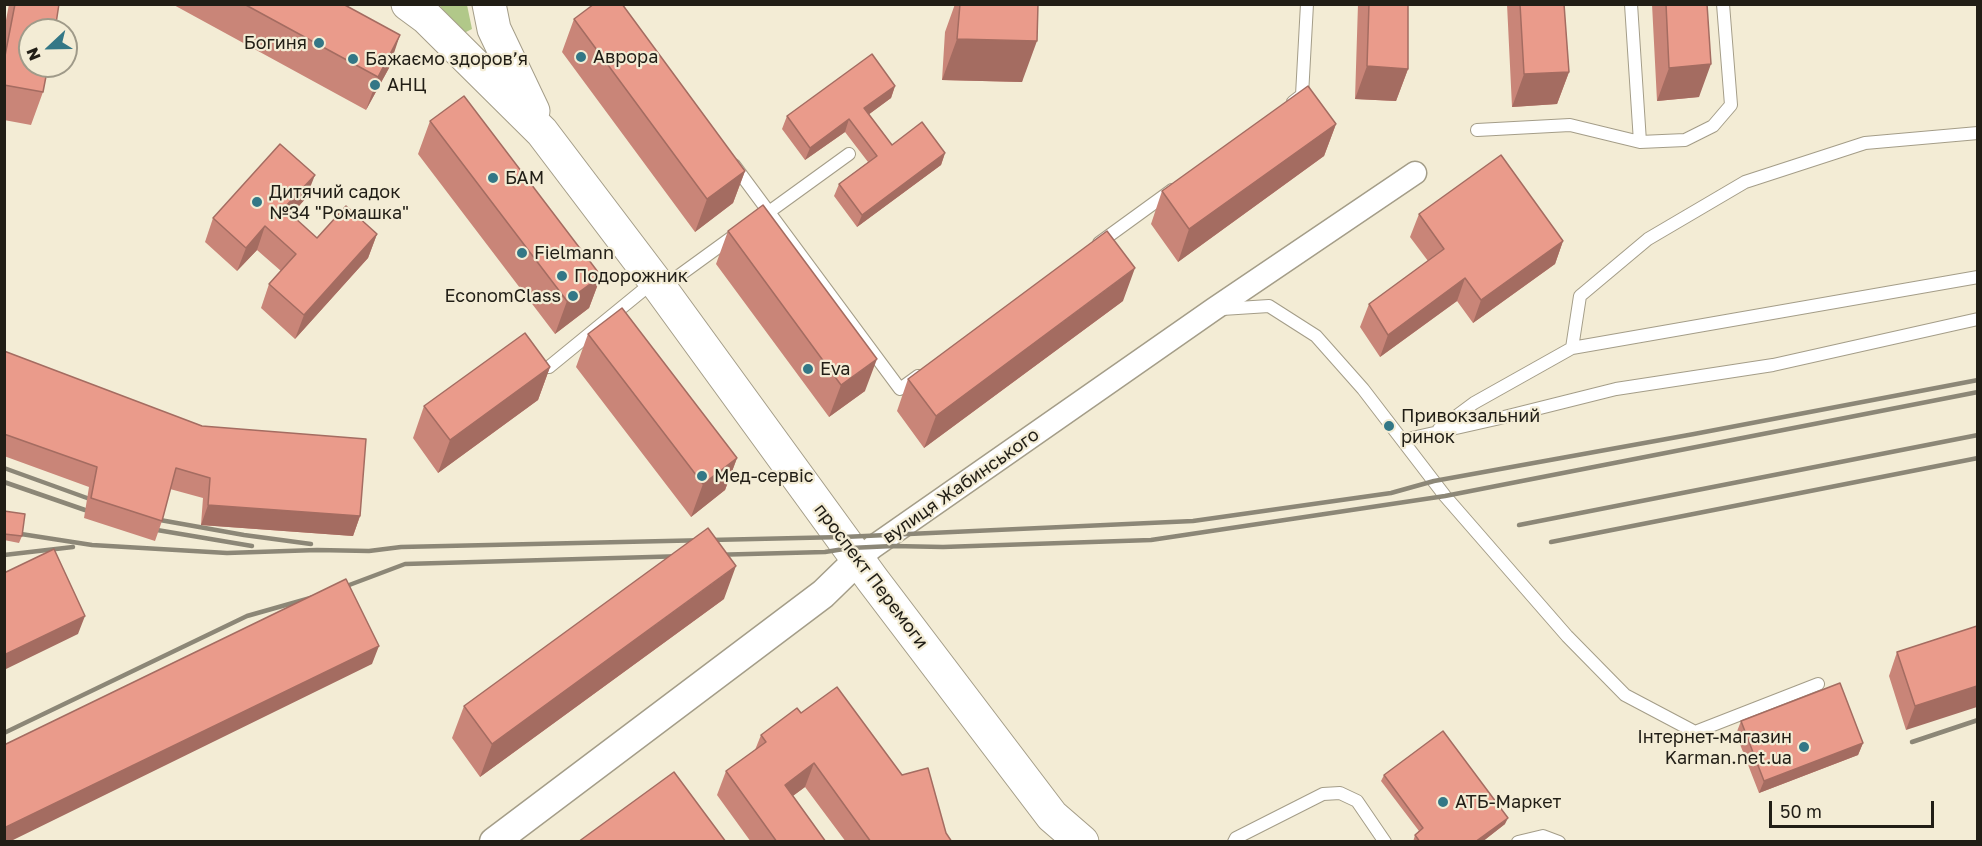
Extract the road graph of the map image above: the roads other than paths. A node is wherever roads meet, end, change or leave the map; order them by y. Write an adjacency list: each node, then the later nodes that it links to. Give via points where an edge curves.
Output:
1 (408, 4): 8 (main road, проспект Перемоги)
2 (489, 4): 8 (main road, проспект Перемоги, via 494,30)
3 (1307, 4): 6 (lane, via 1302,95)
4 (1631, 4): 10 (lane)
5 (1723, 4): 10 (lane, via 1731,105 1713,126 1685,140)
6 (1283, 109)
7 (1477, 130): 10 (lane, via 1570,125)
8 (542, 132): 18 (main road, проспект Перемоги)
9 (1977, 133): 21 (lane, via 1865,143 1745,182 1648,239 1580,296)
10 (1640, 142)
11 (849, 154): 15 (lane)
12 (726, 155): 15 (lane)
13 (1415, 173): 19 (street, вулиця Жабинського)
14 (1178, 186): 16 (lane)
15 (768, 212): 18 (lane); 23 (lane, via 900,389)
16 (1092, 249)
17 (1977, 277): 21 (lane)
18 (658, 285): 22 (lane); 26 (main road, проспект Перемоги)
19 (1214, 309): 25 (lane, via 1269,306 1316,336); 26 (street, вулиця Жабинського)
20 (1977, 320): 24 (lane, via 1773,365 1616,389)
21 (1572, 348): 24 (lane, via 1474,403)
22 (549, 367)
23 (929, 368)
24 (1436, 432): 25 (lane)
25 (1403, 440): 27 (lane, via 1445,496 1567,636 1625,695 1695,732)
26 (859, 559): 28 (main road, проспект Перемоги); 29 (street, вулиця Жабинського, via 823,594)
27 (1818, 684)
28 (1058, 829): 30 (main road, проспект Перемоги)
29 (494, 842)
30 (1082, 842)
31 (1234, 842): 32 (lane, via 1323,795 1340,793 1357,801)
32 (1384, 842)
33 (1518, 842): 34 (lane, via 1543,836)
34 (1559, 842)

